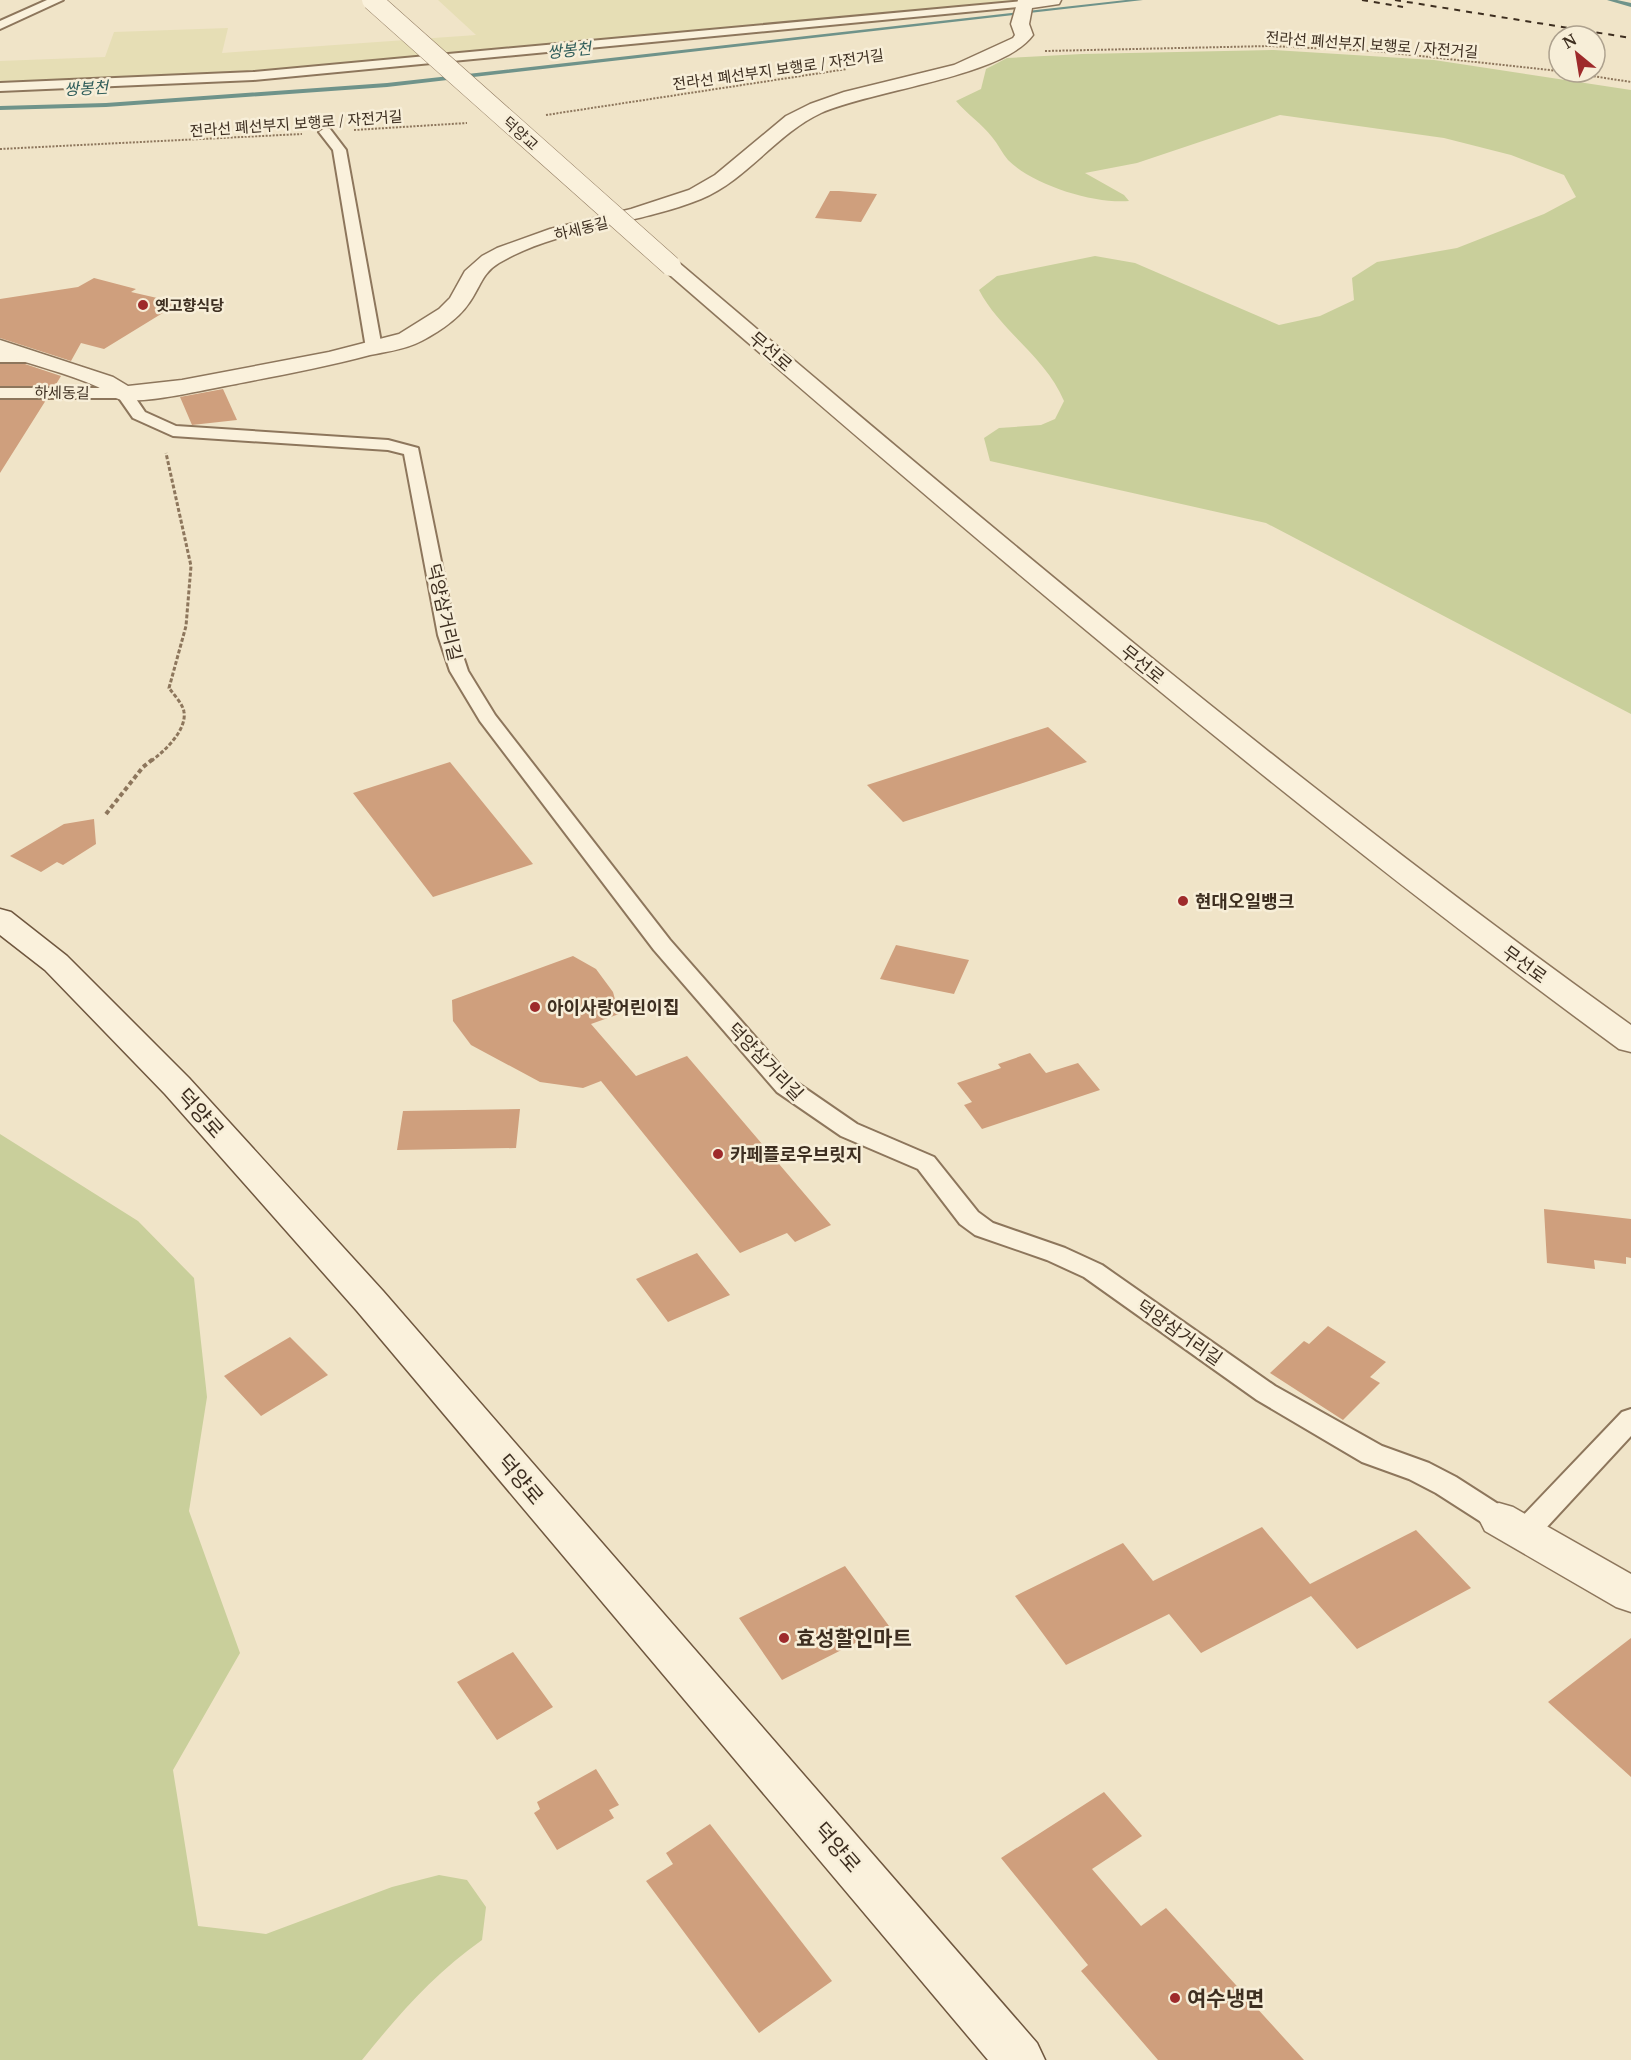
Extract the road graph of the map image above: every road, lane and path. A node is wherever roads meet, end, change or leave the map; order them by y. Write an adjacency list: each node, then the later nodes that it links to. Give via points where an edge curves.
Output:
1 (57, 0): 5 (lane)
2 (372, 0): 16 (street, 덕양교, bridge)
3 (1053, 0): 4 (street)
4 (1021, 12): 6 (street, 하세동길, via 1023,39); 11 (lane, via 253,76)
5 (0, 25)
6 (991, 52): 8 (path, 전라선 폐선부지 보행로 / 자전거길, via 1280,46 1374,51); 18 (street, 하세동길, via 960,69 817,108 783,126 722,179 687,197 504,252 472,275 458,304 439,321 413,337)
7 (858, 67): 12 (path, 전라선 폐선부지 보행로 / 자전거길)
8 (1547, 70)
9 (1607, 78): 10 (path)
10 (1631, 82)
11 (0, 87)
12 (540, 115)
13 (474, 122): 14 (path, 전라선 폐선부지 보행로 / 자전거길)
14 (325, 132): 15 (path, 전라선 폐선부지 보행로 / 자전거길); 18 (lane, via 339,150)
15 (0, 149)
16 (671, 266): 26 (street, 무선로, via 1084,616 1420,887)
17 (0, 347): 20 (street, 하세동길)
18 (374, 348): 22 (street, 하세동길, via 182,387)
19 (0, 357): 20 (lane, 하세동길)
20 (30, 357): 22 (street, 하세동길, via 105,382)
21 (0, 393): 22 (lane, 하세동길)
22 (124, 393): 23 (lane, 덕양삼거리길, via 139,415)
23 (162, 428): 24 (path, via 191,566 186,626 169,688 184,717 171,746 143,767); 28 (lane, 덕양삼거리길, via 388,445 412,452 447,635 468,687 662,945 785,1086 849,1130 926,1163 969,1218 984,1229 1093,1271 1266,1393 1372,1454 1446,1485)
24 (106, 814)
25 (0, 919): 30 (street, 덕양로, via 56,963 177,1086 370,1301)
26 (1631, 1041)
27 (1631, 1419): 28 (lane)
28 (1512, 1526): 29 (street, 덕양삼거리길)
29 (1631, 1595)
30 (1020, 2060)

